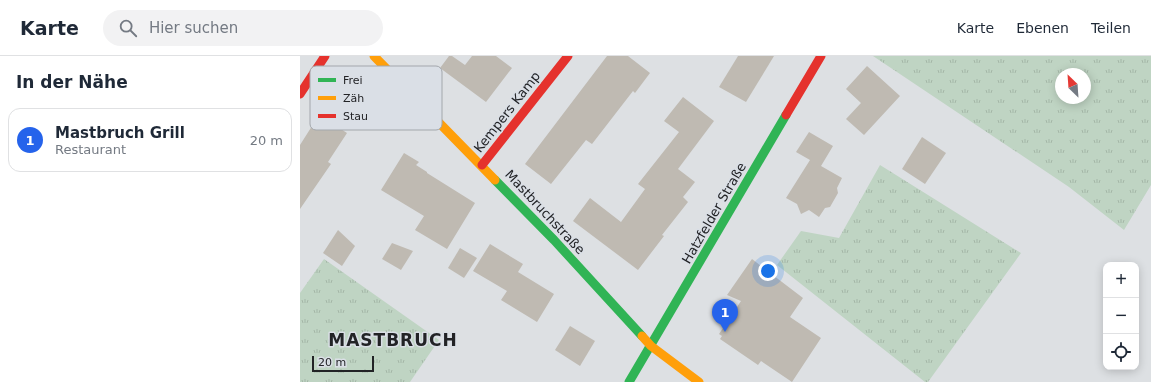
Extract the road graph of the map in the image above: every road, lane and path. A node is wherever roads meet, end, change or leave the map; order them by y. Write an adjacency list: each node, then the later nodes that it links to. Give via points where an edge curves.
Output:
1 (325, 56): 5 (street)
2 (374, 56): 6 (street, Mastbruchstraße)
3 (568, 56): 10 (street, Kempers Kamp)
4 (821, 56): 11 (street, Hatzfelder Straße)
5 (318, 66)
6 (384, 66)
7 (310, 79): 8 (street)
8 (300, 94)
9 (442, 125): 10 (street, Mastbruchstraße)
10 (482, 165): 11 (street, Mastbruchstraße)
11 (651, 346): 12 (street, Hatzfelder Straße); 13 (street, Mastbruchstraße)
12 (629, 382)
13 (699, 382)

